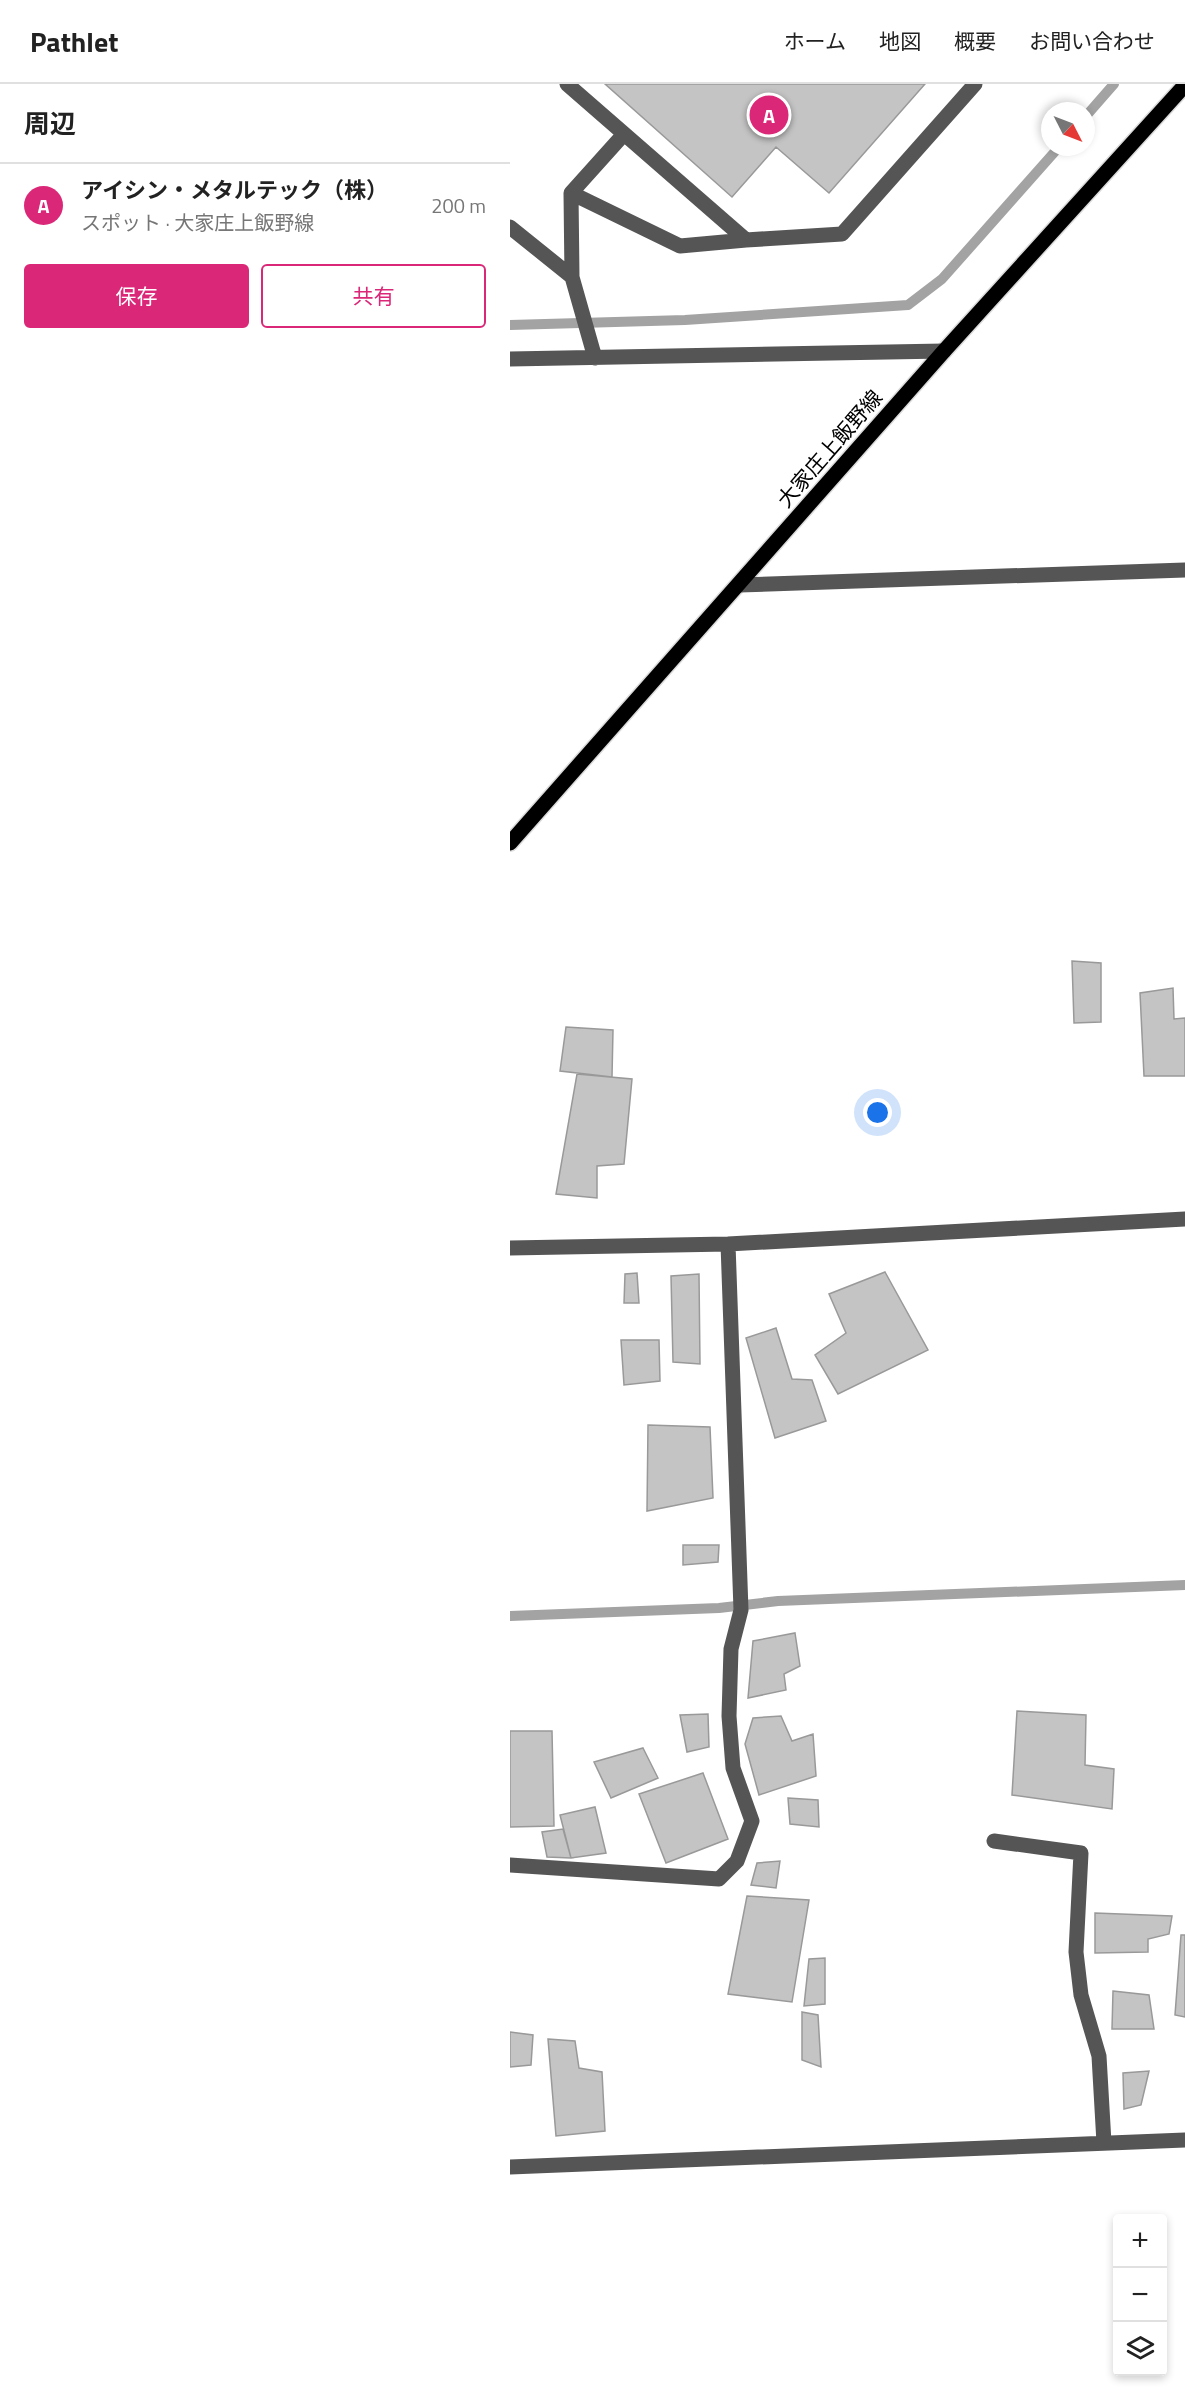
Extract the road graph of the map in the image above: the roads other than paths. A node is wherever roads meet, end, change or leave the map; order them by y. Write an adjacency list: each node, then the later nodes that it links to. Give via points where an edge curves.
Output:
1 (567, 84): 4 (street)
2 (975, 84): 7 (street, via 842,234)
3 (1185, 85): 9 (main road, 大家庄上飯野線)
4 (624, 134): 5 (street); 7 (street)
5 (571, 193): 7 (street, via 680,246); 8 (street)
6 (510, 228): 8 (street)
7 (746, 240)
8 (572, 277): 10 (street)
9 (944, 351): 10 (street); 13 (main road, 大家庄上飯野線)
10 (595, 358): 11 (street)
11 (510, 359)
12 (1185, 570): 13 (street)
13 (739, 585): 14 (main road, 大家庄上飯野線)
14 (510, 843)
15 (1185, 1219): 16 (street)
16 (728, 1244): 17 (street); 19 (street, via 741,1610 730,1649 729,1716 733,1768 752,1821 737,1862 719,1879)
17 (510, 1248)
18 (994, 1841): 21 (street, via 1081,1853 1076,1952 1081,1995 1099,2056)
19 (510, 1866)
20 (1185, 2140): 21 (street)
21 (1104, 2143): 22 (street)
22 (510, 2167)

